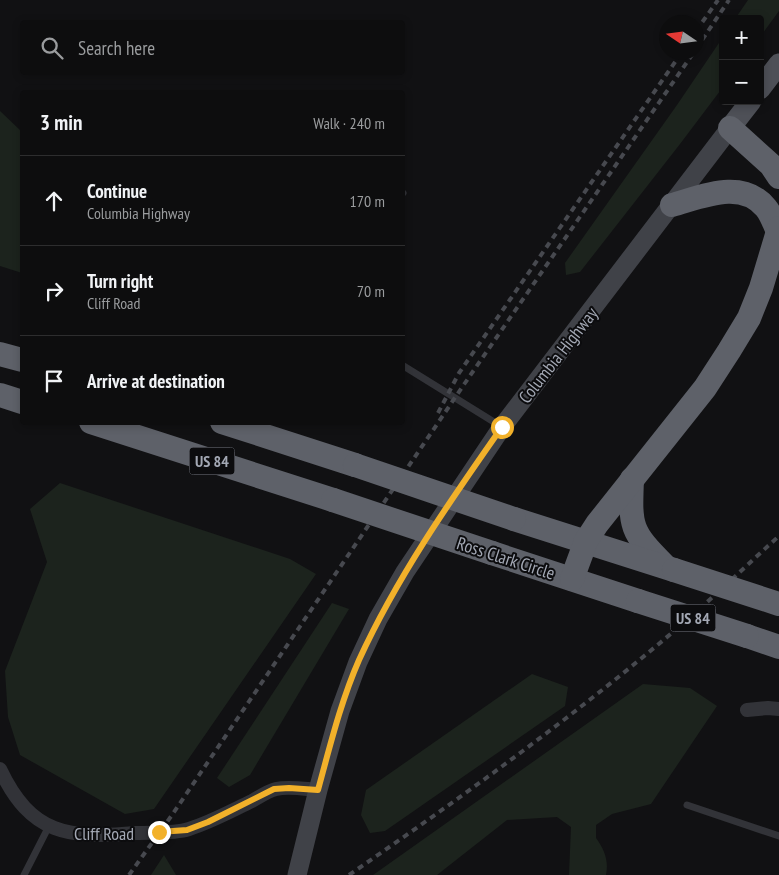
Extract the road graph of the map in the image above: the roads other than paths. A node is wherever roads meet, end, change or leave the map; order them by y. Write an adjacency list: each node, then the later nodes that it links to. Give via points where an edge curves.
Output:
1 (779, 64): 2 (main road)
2 (764, 84)
3 (748, 105): 4 (main road, Columbia Highway)
4 (730, 128): 5 (highway); 6 (main road, Columbia Highway)
5 (779, 177)
6 (672, 205): 7 (highway, via 726,191 741,192 766,208); 15 (main road, Columbia Highway)
7 (779, 230): 16 (highway, via 761,288 729,351 705,388)
8 (0, 354): 9 (highway)
9 (20, 359)
10 (405, 367): 15 (lane)
11 (0, 396): 12 (highway)
12 (20, 401)
13 (100, 425): 19 (highway, Ross Clark Circle / US 84, bridge)
14 (231, 425): 17 (highway, US 84, bridge)
15 (502, 427): 25 (main road, Columbia Highway, via 405,572 378,619 340,711)
16 (632, 479): 17 (highway); 18 (highway, via 631,515 636,534 644,546)
17 (586, 542): 18 (highway, US 84); 19 (highway)
18 (670, 568): 20 (highway, US 84, bridge)
19 (572, 579): 21 (highway, Ross Clark Circle / US 84, bridge)
20 (779, 604)
21 (779, 646)
22 (779, 709): 23 (street)
23 (747, 710)
24 (0, 770): 27 (street, Cliff Road, via 21,803)
25 (318, 790): 27 (street, Cliff Road, via 274,789 187,830 95,836 67,833); 30 (main road, Columbia Highway)
26 (687, 805): 28 (lane)
27 (49, 826): 29 (lane)
28 (779, 836)
29 (24, 875)
30 (297, 875)

